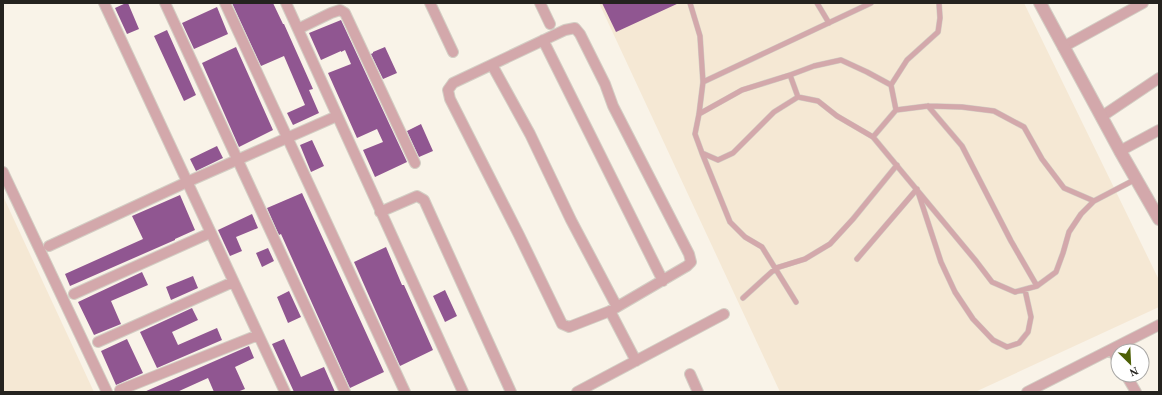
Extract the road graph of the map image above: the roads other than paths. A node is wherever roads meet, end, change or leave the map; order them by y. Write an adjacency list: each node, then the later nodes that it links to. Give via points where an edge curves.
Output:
1 (104, 3): 40 (street)
2 (165, 3): 35 (street)
3 (225, 3): 31 (street)
4 (286, 3): 15 (street)
5 (430, 3): 18 (street)
6 (540, 3): 14 (street)
7 (690, 3): 22 (lane, via 700,36)
8 (817, 3): 13 (lane)
9 (871, 3): 13 (lane)
10 (939, 3): 23 (lane, via 938,32 907,60)
11 (1040, 3): 17 (street)
12 (1143, 3): 17 (street)
13 (829, 23): 22 (lane)
14 (550, 24)
15 (298, 29): 28 (street); 36 (street, via 331,13 340,10 345,13)
16 (543, 40): 19 (street); 49 (street); 49 (street, via 575,28 605,84 613,106 689,254 691,262)
17 (1063, 47): 29 (street)
18 (453, 52)
19 (492, 65): 56 (street, via 530,134); 56 (street, via 454,83 448,90 450,99 562,324 569,327)
20 (790, 75): 23 (lane, via 840,60); 24 (lane); 27 (lane, via 742,90)
21 (1159, 78): 29 (street)
22 (703, 82): 27 (lane)
23 (891, 86): 26 (lane)
24 (798, 97): 32 (lane, via 818,102 836,116); 34 (lane, via 774,112 733,152 718,160)
25 (928, 106): 26 (lane); 42 (lane, via 962,106 994,111 1024,127 1042,159 1064,188); 51 (lane, via 962,146 1004,228)
26 (896, 110): 32 (lane)
27 (699, 114): 34 (lane, via 695,134)
28 (337, 116): 31 (street); 43 (street)
29 (1101, 117): 33 (street)
30 (1159, 130): 33 (street)
31 (288, 137): 35 (street); 70 (street)
32 (873, 137): 37 (lane)
33 (1120, 151): 39 (street)
34 (702, 153): 48 (lane, via 730,222 745,237 762,247)
35 (238, 160): 40 (street); 69 (street)
36 (415, 163)
37 (897, 166): 41 (lane); 48 (lane, via 830,244 805,259)
38 (3, 172): 67 (street)
39 (1136, 179): 42 (lane); 44 (street)
40 (187, 182): 45 (street); 46 (street)
41 (917, 189): 47 (lane); 52 (lane, via 992,282 1015,292); 52 (lane, via 941,262 955,292 973,319 993,340 1007,348 1019,343 1028,332 1031,317)
42 (1094, 201): 51 (lane, via 1069,232 1056,272)
43 (380, 212): 71 (street); 72 (street, via 417,196 424,200)
44 (1159, 219)
45 (210, 233): 50 (street); 53 (street)
46 (49, 246)
47 (857, 259)
48 (776, 268): 54 (lane); 55 (lane)
49 (663, 281): 56 (street)
50 (233, 282): 59 (street); 60 (street)
51 (1038, 286): 52 (lane)
52 (1025, 290)
53 (74, 294)
54 (743, 298)
55 (796, 302)
56 (614, 309): 63 (street)
57 (724, 314): 63 (street)
58 (1159, 325): 61 (street)
59 (258, 335): 66 (street); 68 (street)
60 (98, 342)
61 (1125, 343)
62 (1110, 351): 75 (street)
63 (636, 361): 73 (street)
64 (690, 374): 74 (street)
65 (1131, 383): 76 (street)
66 (120, 390)
67 (107, 392)
68 (285, 392)
69 (345, 392)
70 (405, 392)
71 (463, 392)
72 (511, 392)
73 (577, 392)
74 (698, 392)
75 (1027, 392)
76 (1136, 392)

